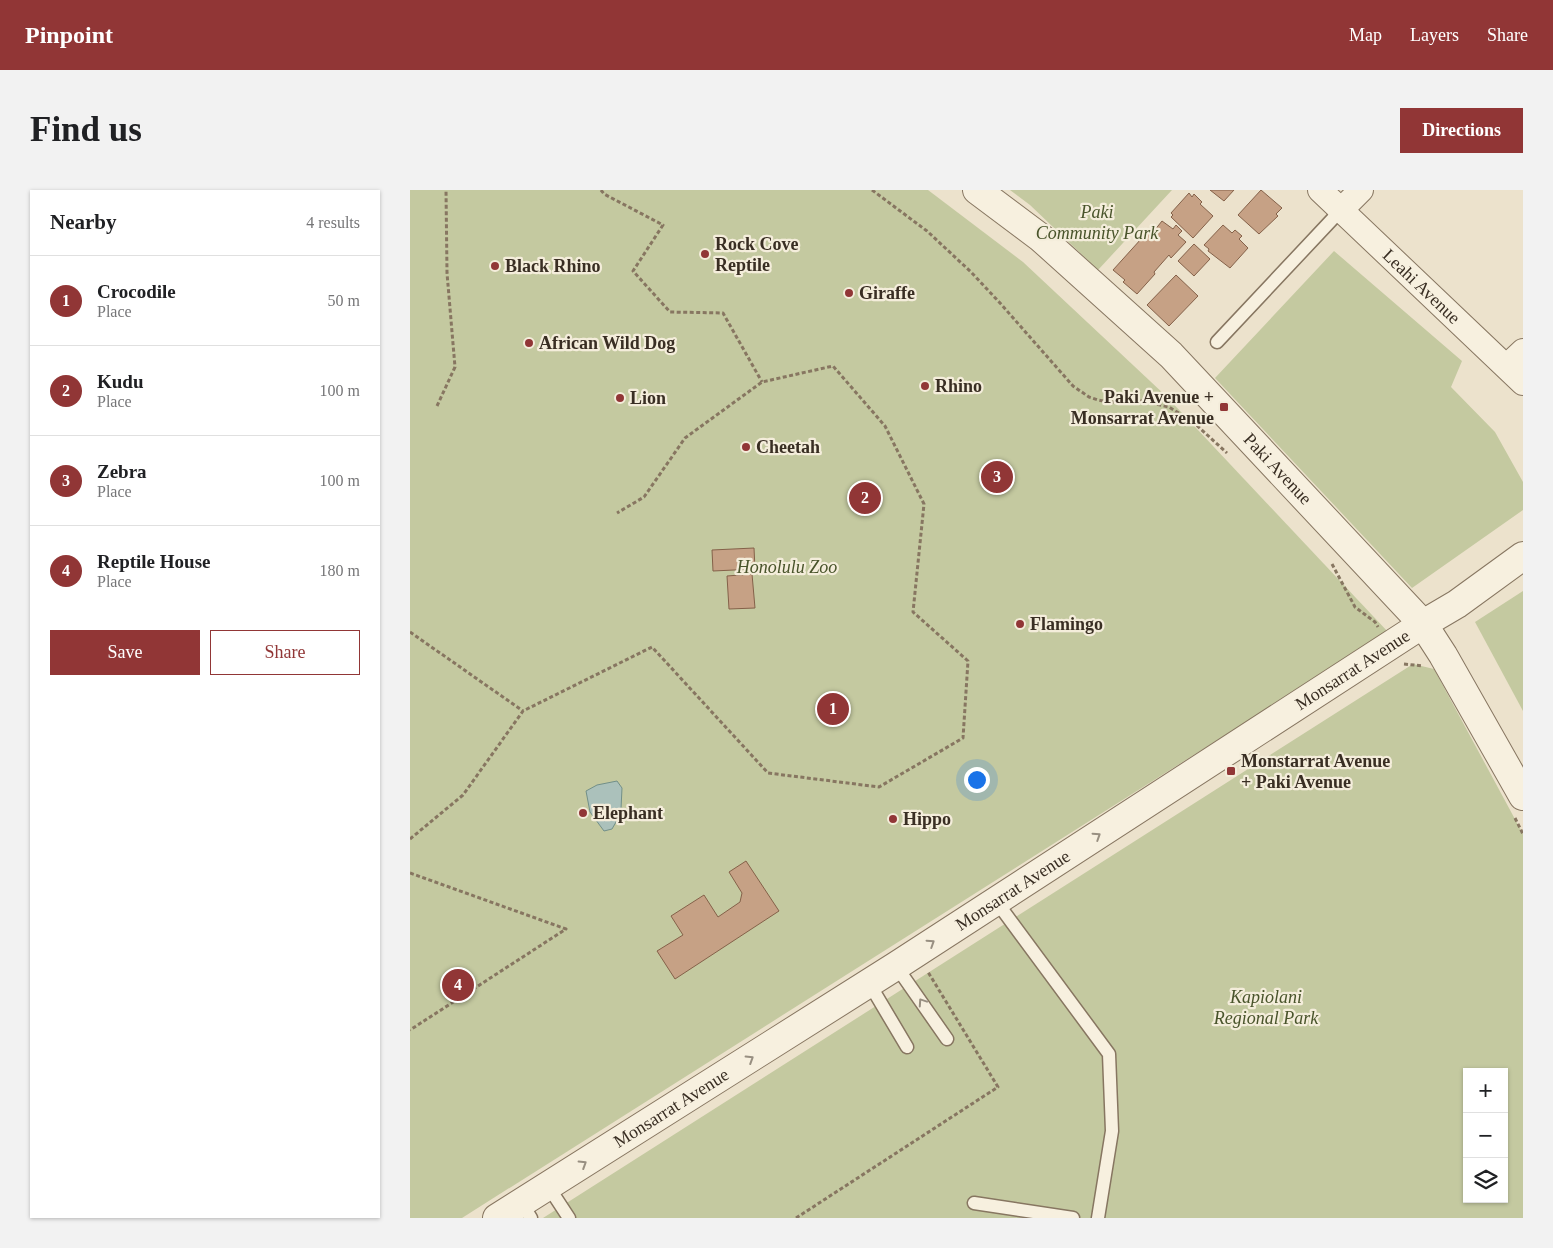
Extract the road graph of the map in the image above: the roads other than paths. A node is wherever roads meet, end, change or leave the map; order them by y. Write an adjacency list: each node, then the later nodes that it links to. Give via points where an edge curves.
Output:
1 (978, 190): 8 (street, Paki Avenue, via 1042,238 1172,355)
2 (1320, 190): 4 (street, Leahi Avenue)
3 (1361, 190): 4 (street)
4 (1340, 211): 5 (lane); 6 (street, Leahi Avenue)
5 (1217, 342)
6 (1518, 367)
7 (1523, 556): 8 (street, Monsarrat Avenue, via 1457,604)
8 (1423, 624): 9 (street, Paki Avenue); 10 (street, Monsarrat Avenue, one-way to 8)
9 (1523, 796)
10 (996, 901): 11 (street, Monsarrat Avenue, one-way to 10); 21 (lane, via 1109,1054 1112,1131)
11 (896, 966): 12 (street, Monsarrat Avenue); 13 (lane, one-way to 11)
12 (869, 983): 14 (lane); 15 (street, Monsarrat Avenue, one-way to 12)
13 (947, 1039)
14 (908, 1047)
15 (548, 1186): 17 (street, Monsarrat Avenue); 19 (lane)
16 (974, 1203): 20 (lane)
17 (527, 1210): 18 (street, Monsarrat Avenue)
18 (497, 1218)
19 (569, 1218)
20 (1073, 1218)
21 (1098, 1218)

